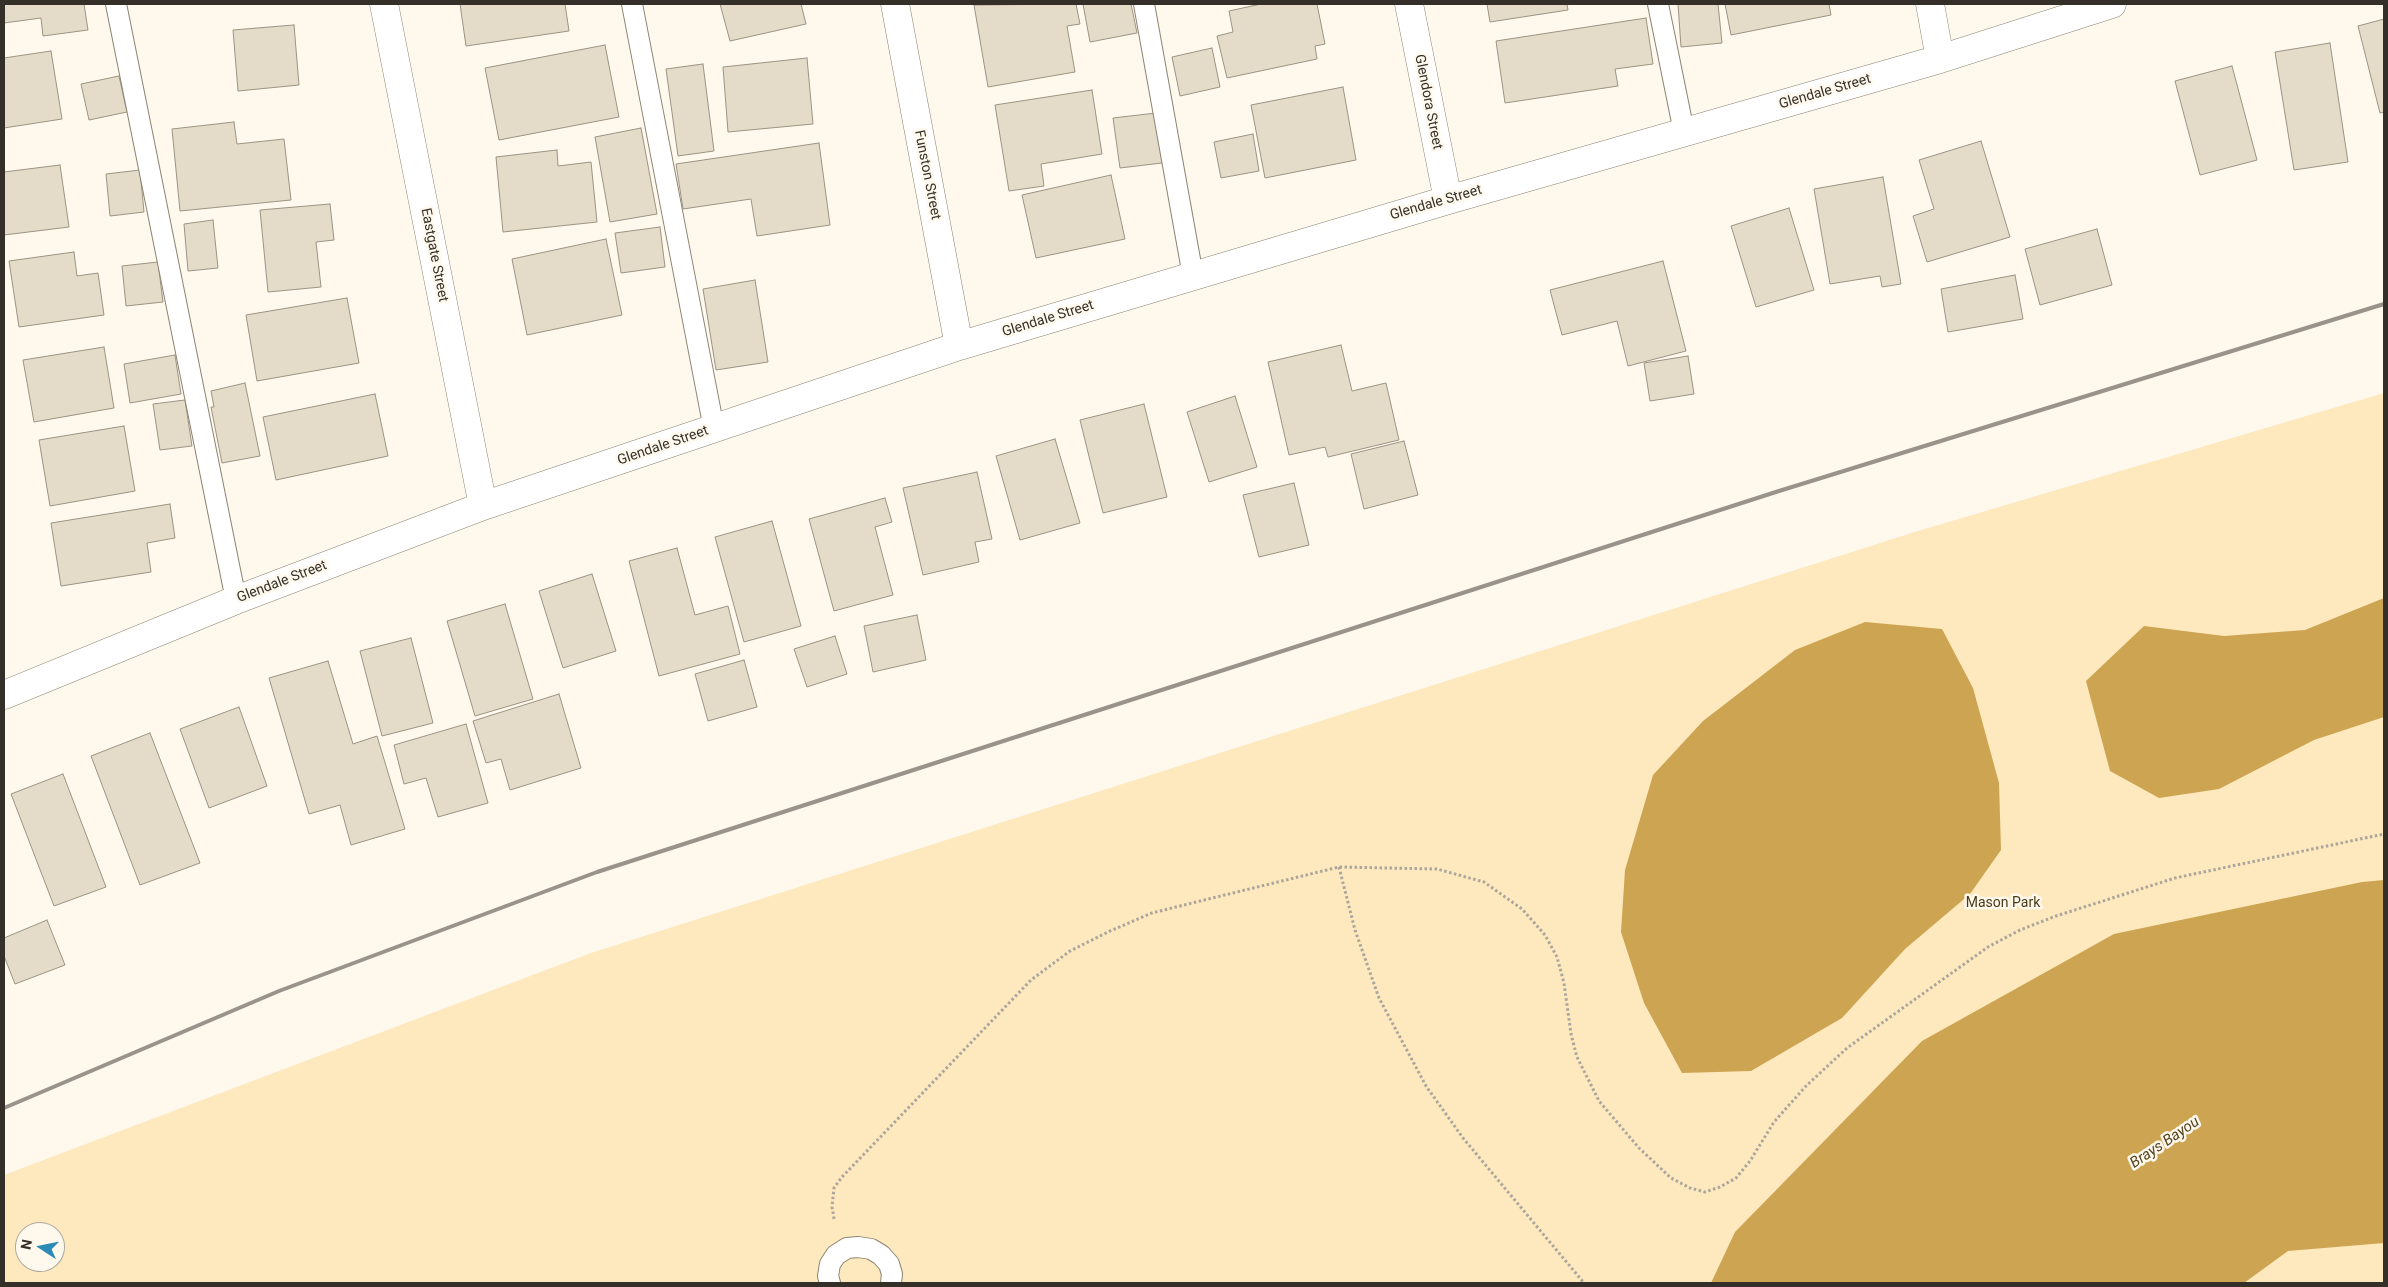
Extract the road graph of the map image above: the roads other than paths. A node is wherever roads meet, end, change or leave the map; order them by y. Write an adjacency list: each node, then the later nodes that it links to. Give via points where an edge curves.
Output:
1 (116, 4): 17 (lane)
2 (384, 4): 16 (street, Eastgate Street)
3 (632, 4): 15 (lane)
4 (895, 4): 14 (street, Funston Street)
5 (1144, 4): 13 (lane)
6 (1409, 4): 12 (street, Glendora Street)
7 (1658, 4): 11 (lane)
8 (1930, 4): 10 (street)
9 (2112, 4): 10 (street, Glendale Street)
10 (1940, 59): 11 (street, Glendale Street)
11 (1684, 132): 12 (street, Glendale Street)
12 (1448, 200): 13 (street, Glendale Street)
13 (1193, 276): 14 (street, Glendale Street)
14 (959, 346): 15 (street, Glendale Street)
15 (714, 429): 16 (street, Glendale Street)
16 (483, 506): 17 (street, Glendale Street)
17 (236, 600): 18 (street, Glendale Street)
18 (4, 695)
19 (830, 1283): 20 (lane, via 830,1264 847,1248 871,1249 881,1255 889,1264)
20 (891, 1283)

